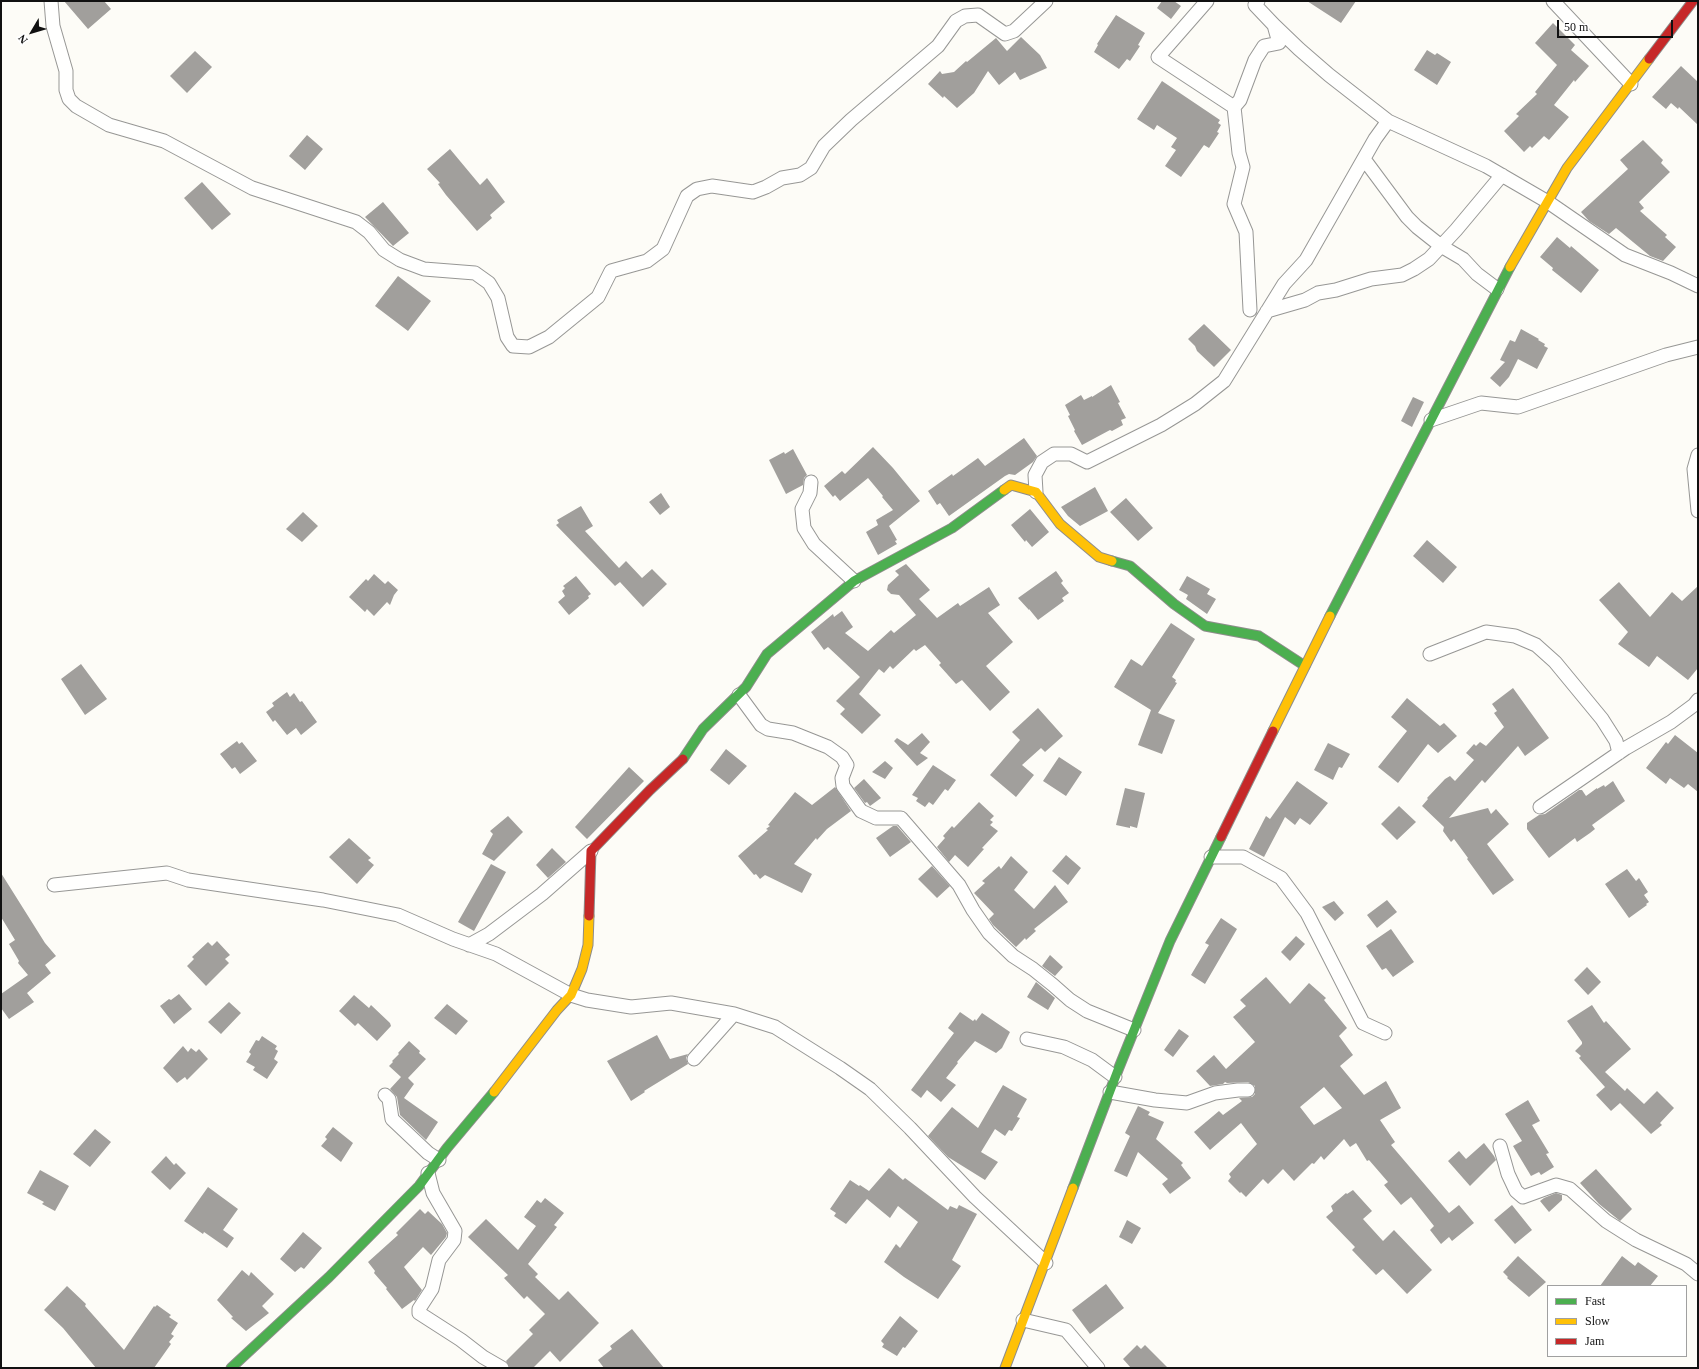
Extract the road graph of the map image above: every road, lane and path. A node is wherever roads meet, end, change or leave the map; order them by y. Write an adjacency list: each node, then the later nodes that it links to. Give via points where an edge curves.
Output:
1 (51, 1): 2 (street, via 53,26 66,71 66,90 69,99 76,106 109,125 164,141 252,188 356,222 369,232 384,250 400,260 424,269 475,273 489,283 498,298 507,337 513,346 529,347 549,336 598,297 611,271 648,261 663,249 687,196 697,189 712,186 753,192 782,178 800,175 811,168 824,146 938,46 956,21 965,16 978,15 1005,34 1014,31)
2 (1046, 1)
3 (1207, 1): 9 (street, via 1158,58)
4 (1553, 1): 8 (street)
5 (1693, 1): 8 (street)
6 (1254, 2): 7 (street)
7 (1274, 25): 9 (street, via 1279,43 1264,46 1255,60 1240,100); 10 (street, via 1328,75)
8 (1630, 84): 13 (street, via 1567,168)
9 (1234, 107): 17 (street, via 1242,167 1234,204 1246,232)
10 (1388, 121): 11 (street); 12 (street)
11 (1364, 159): 14 (street, via 1408,218); 18 (street, via 1306,260 1284,284)
12 (1502, 175): 13 (street); 14 (street)
13 (1548, 202): 15 (street, via 1625,255); 16 (street)
14 (1441, 246): 16 (street, via 1463,259); 18 (street, via 1429,259 1402,275 1371,279 1318,293 1305,300)
15 (1698, 286)
16 (1497, 289): 20 (street)
17 (1250, 310)
18 (1267, 312): 23 (street, via 1224,381 1195,404 1087,462 1071,454 1054,454 1042,462 1035,475)
19 (1698, 347): 20 (street, via 1666,355 1518,407 1481,403)
20 (1431, 420): 27 (street)
21 (1698, 455): 24 (street, via 1694,469)
22 (811, 482): 25 (street, via 810,493 802,508 804,528 814,544)
23 (1036, 492): 25 (street, via 1011,485 952,528); 27 (street, via 1060,524 1099,557 1130,566 1174,604 1205,626 1259,636)
24 (1698, 511)
25 (854, 581): 28 (street, via 767,654)
26 (1430, 654): 30 (street, via 1486,632 1515,636 1536,645 1555,662 1602,719 1616,741)
27 (1305, 666): 33 (street)
28 (739, 695): 32 (street, via 704,729 684,758); 38 (street, via 761,725 808,738 842,757 846,765 842,778 843,786 860,811 876,818 900,818 959,884 989,933 1012,956 1054,985 1070,1000)
29 (1698, 700): 30 (street, via 1671,722)
30 (1619, 753): 31 (street)
31 (1540, 807)
32 (591, 851): 35 (street, via 542,894 489,934); 36 (street, via 588,945 582,969)
33 (1211, 857): 38 (street, via 1170,941); 39 (street, via 1243,857 1281,878 1308,913 1363,1023)
34 (54, 885): 35 (street, via 167,873 188,880 323,900 398,915)
35 (469, 945): 36 (street, via 496,954)
36 (571, 995): 37 (street, via 631,1008 670,1003); 47 (street)
37 (734, 1014): 41 (street); 49 (street, via 775,1027 870,1089 975,1197)
38 (1134, 1030): 42 (street)
39 (1385, 1033)
40 (1026, 1039): 42 (street, via 1064,1047 1092,1060)
41 (694, 1059)
42 (1115, 1077): 44 (street)
43 (1248, 1090): 44 (street, via 1215,1094 1187,1103)
44 (1110, 1092): 49 (street)
45 (385, 1095): 47 (street, via 389,1100 392,1119)
46 (1500, 1146): 50 (street, via 1508,1174 1516,1191 1523,1197 1556,1185 1570,1189 1606,1221 1636,1240 1686,1264)
47 (439, 1160): 48 (street)
48 (428, 1173): 52 (street, via 419,1186 329,1277); 53 (street, via 433,1193 456,1231 454,1240 440,1260 432,1289 419,1313)
49 (1046, 1263): 51 (street)
50 (1698, 1274)
51 (1023, 1320): 54 (street); 55 (street, via 1066,1330)
52 (230, 1368)
53 (502, 1368)
54 (1005, 1368)
55 (1098, 1368)

